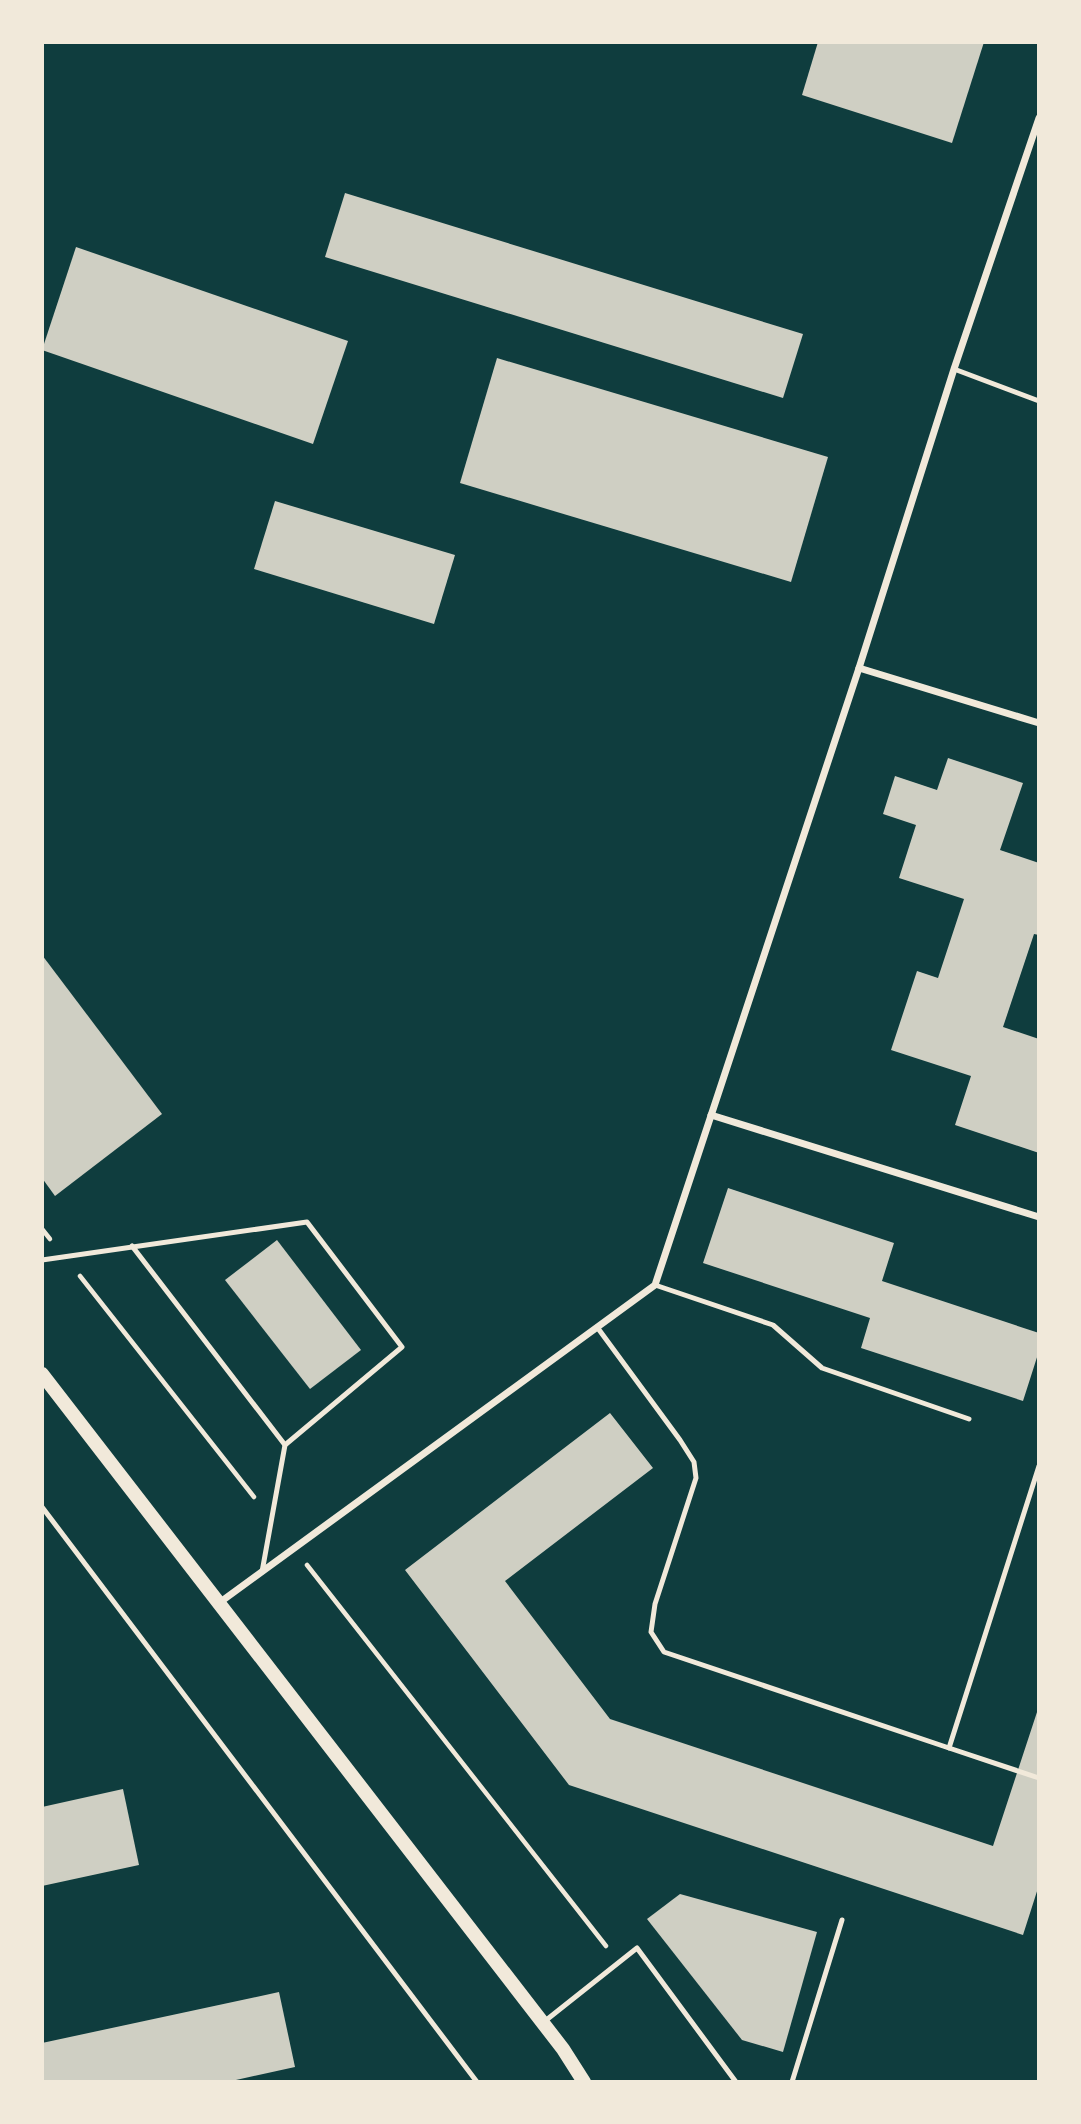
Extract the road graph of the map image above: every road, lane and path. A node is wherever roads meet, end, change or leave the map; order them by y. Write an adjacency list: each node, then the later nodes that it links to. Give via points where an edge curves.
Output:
1 (1039, 118): 2 (street)
2 (954, 369): 3 (lane); 4 (street)
3 (1039, 401)
4 (859, 668): 5 (street); 6 (street)
5 (1039, 723)
6 (711, 1115): 7 (street); 12 (street)
7 (1039, 1217)
8 (42, 1229): 10 (path)
9 (132, 1246): 10 (lane); 16 (lane); 16 (lane, via 307,1222 402,1347)
10 (64, 1255): 11 (lane); 19 (path)
11 (42, 1260)
12 (655, 1285): 13 (street); 15 (lane, via 773,1325 822,1368)
13 (597, 1327): 20 (street); 23 (lane, via 694,1462 696,1478 655,1604 651,1632 664,1652)
14 (42, 1374): 22 (main road)
15 (969, 1419)
16 (285, 1445): 19 (lane)
17 (1039, 1466): 23 (lane)
18 (42, 1507): 29 (lane)
19 (272, 1519): 21 (lane)
20 (294, 1549): 21 (street); 26 (path)
21 (262, 1572): 22 (street)
22 (219, 1604): 27 (main road)
23 (949, 1748): 24 (lane)
24 (1039, 1778)
25 (842, 1920): 33 (lane)
26 (619, 1963): 27 (lane); 32 (lane, via 637,1948)
27 (543, 2022): 28 (main road)
28 (563, 2049): 30 (main road); 31 (main road)
29 (477, 2082)
30 (584, 2082)
31 (590, 2082)
32 (736, 2082)
33 (792, 2082)

